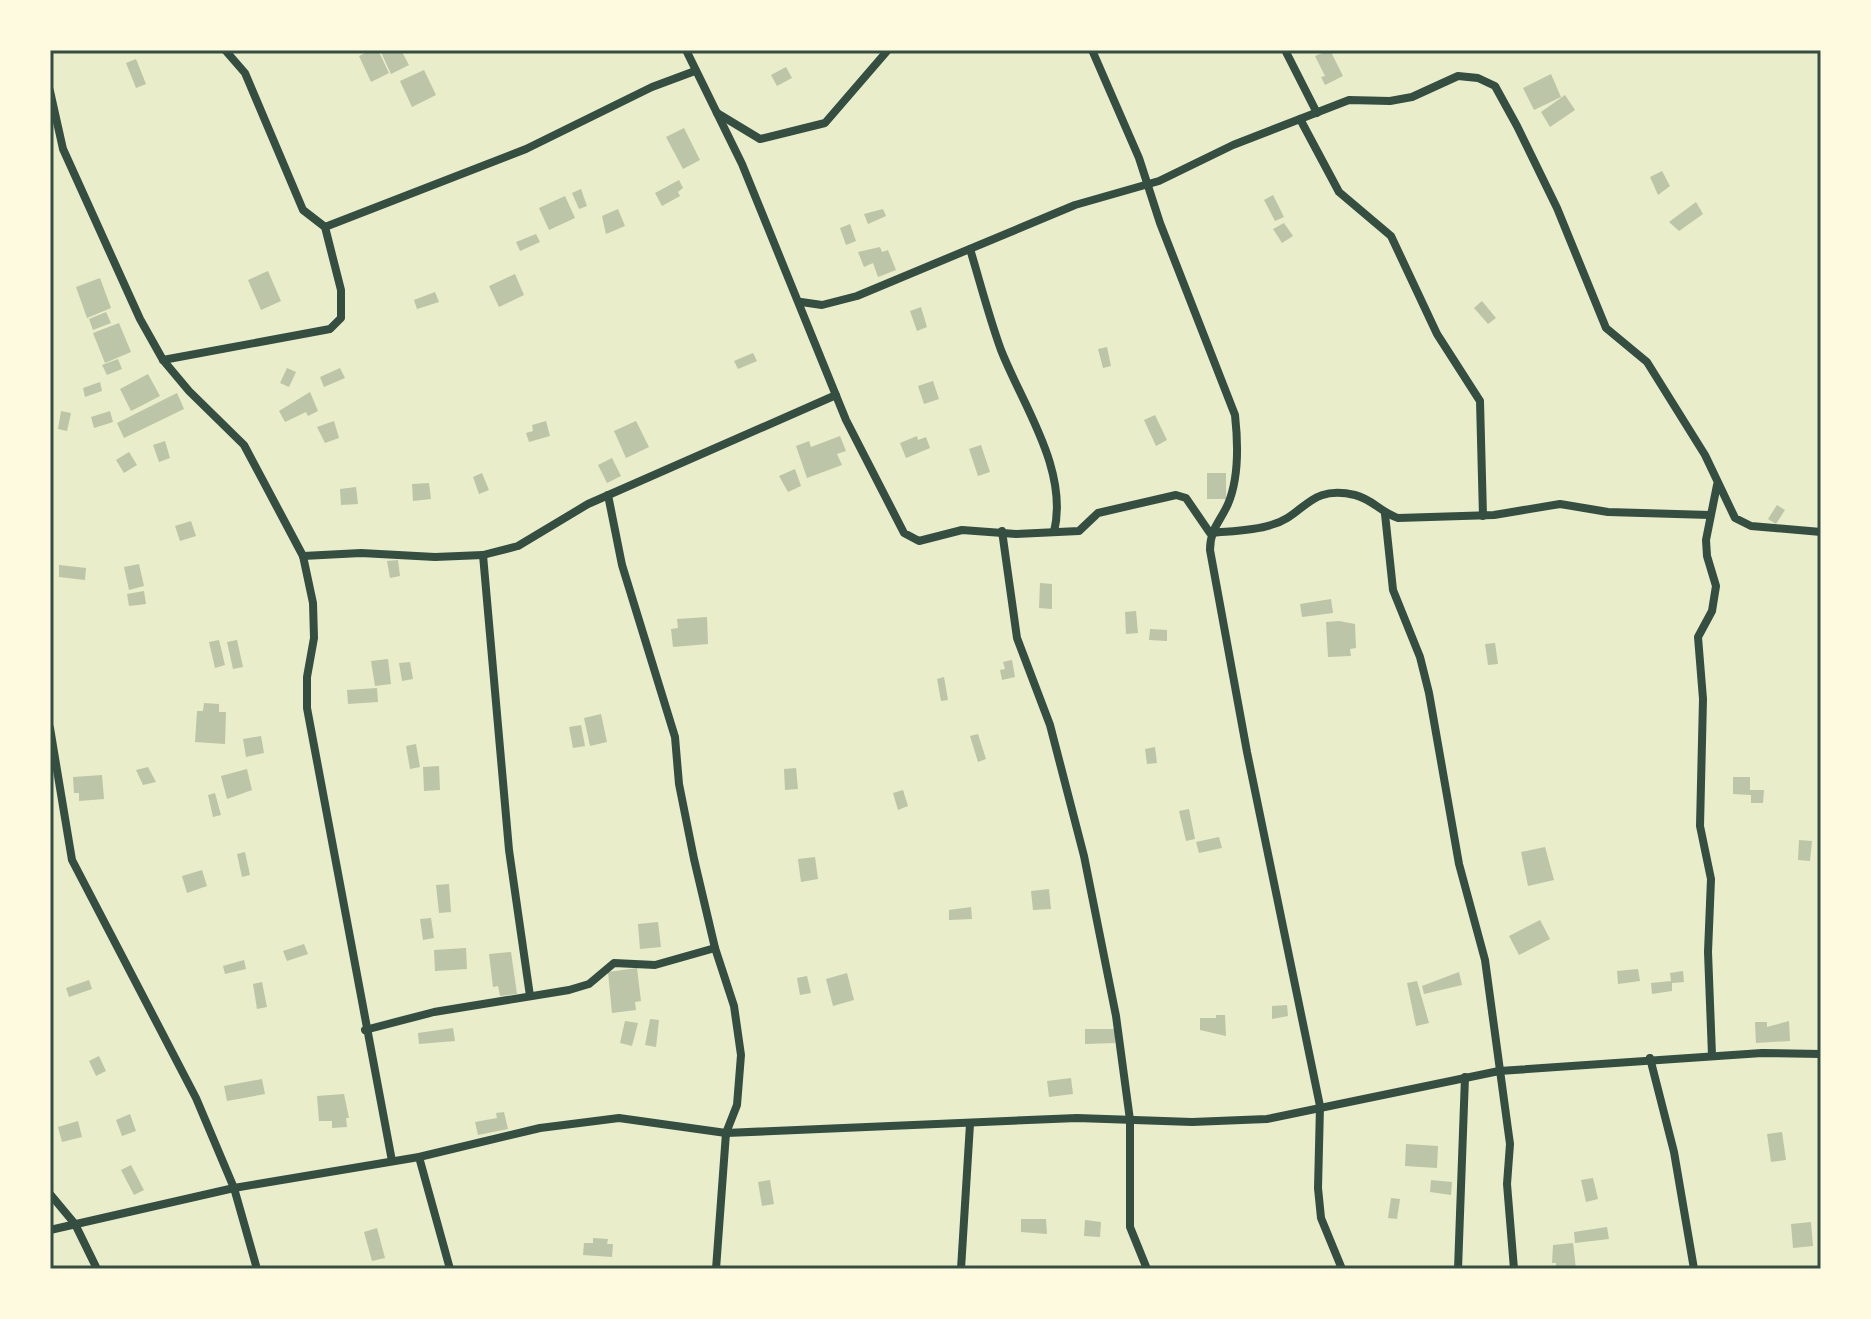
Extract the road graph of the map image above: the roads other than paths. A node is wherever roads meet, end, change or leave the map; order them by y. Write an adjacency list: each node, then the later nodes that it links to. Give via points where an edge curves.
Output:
1 (225, 50): 12 (street, via 245,73 303,210)
2 (686, 50): 6 (street)
3 (888, 50): 8 (street, via 835,113 816,127 760,139)
4 (1092, 50): 11 (street)
5 (1285, 50): 9 (street)
6 (695, 71): 8 (street); 12 (street, via 526,149)
7 (50, 91): 15 (street, via 63,149)
8 (714, 111): 14 (street)
9 (1317, 113): 10 (street); 17 (street, via 1363,97 1412,97 1458,76 1495,86 1557,208 1606,328 1647,362)
10 (1300, 119): 11 (street); 21 (street, via 1339,192 1391,236 1437,334 1480,401)
11 (1148, 184): 13 (street, via 1075,205); 25 (street, via 1235,415 1238,442 1229,502)
12 (325, 227): 15 (street, via 343,306 341,318 330,329)
13 (970, 249): 14 (street, via 857,296 822,305); 23 (street, via 1000,348 1044,449 1059,503)
14 (801, 302): 16 (street)
15 (163, 360): 27 (street, via 244,445)
16 (836, 395): 18 (street); 22 (street, via 910,538 934,539 962,530)
17 (1717, 483): 20 (street); 24 (street, via 1735,518 1751,526)
18 (608, 495): 26 (street, via 518,546); 29 (street, via 622,565 675,737 679,784)
19 (1385, 514): 21 (street); 25 (street, via 1357,495 1336,493 1317,496 1273,525); 35 (street, via 1393,590 1429,693 1459,864 1485,960)
20 (1710, 515): 21 (street, via 1608,512 1560,504); 33 (street, via 1707,556 1716,586 1712,611 1698,637 1703,699 1700,826 1711,879)
21 (1483, 516)
22 (1002, 531): 23 (street); 38 (street, via 1017,638 1050,725 1084,856 1116,1016)
23 (1054, 532): 25 (street, via 1079,531 1098,513 1176,495 1186,498)
24 (1821, 532)
25 (1210, 533): 37 (street, via 1226,646)
26 (483, 555): 27 (street); 30 (street, via 509,850)
27 (303, 556): 31 (street, via 314,638 307,708)
28 (50, 728): 43 (street, via 72,860 175,1055)
29 (715, 948): 30 (street, via 655,965 614,963 589,984); 40 (street, via 734,1006 741,1055 737,1105)
30 (530, 996): 31 (street)
31 (365, 1030): 42 (street)
32 (1821, 1054): 33 (street)
33 (1712, 1055): 34 (street)
34 (1650, 1058): 35 (street); 56 (street, via 1674,1152)
35 (1499, 1071): 36 (street); 55 (street, via 1510,1144 1507,1184)
36 (1465, 1077): 37 (street); 54 (street)
37 (1320, 1106): 38 (street, via 1267,1119); 53 (street, via 1321,1218)
38 (1130, 1120): 39 (street); 52 (street, via 1130,1227)
39 (970, 1124): 40 (street); 51 (street)
40 (726, 1133): 41 (street, via 619,1118 540,1128); 50 (street)
41 (419, 1157): 42 (street); 49 (street)
42 (392, 1161): 43 (street)
43 (234, 1188): 45 (street); 48 (street)
44 (50, 1194): 45 (street)
45 (75, 1224): 46 (street); 47 (street)
46 (50, 1230)
47 (97, 1269)
48 (257, 1269)
49 (450, 1269)
50 (716, 1269)
51 (961, 1269)
52 (1147, 1269)
53 (1342, 1269)
54 (1458, 1269)
55 (1514, 1269)
56 (1694, 1269)

